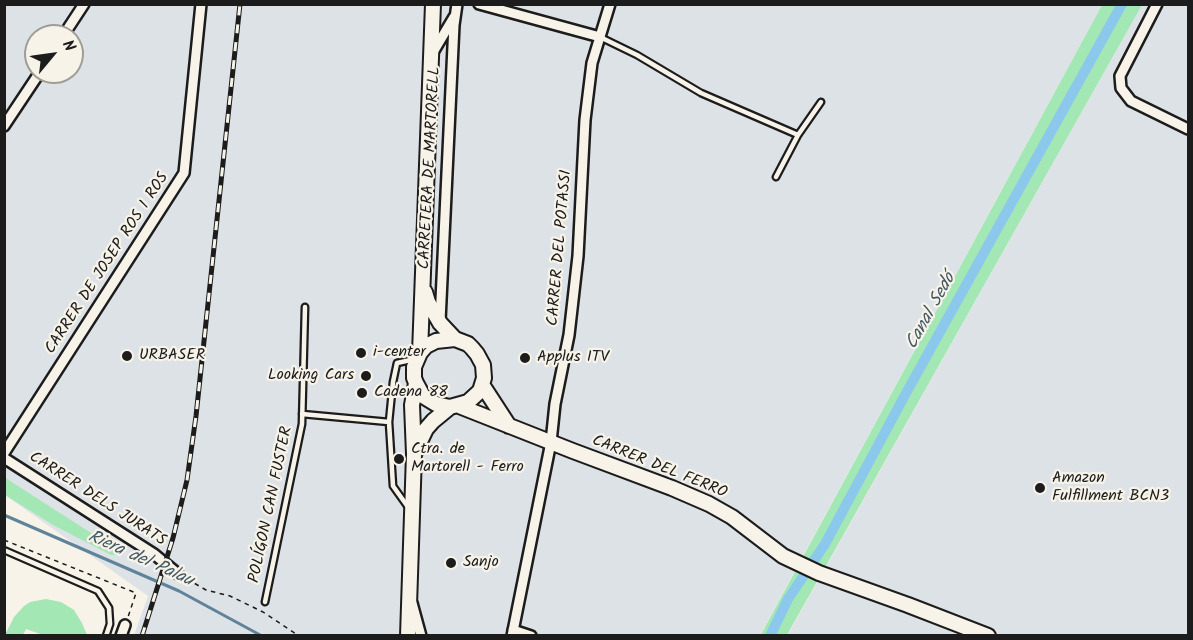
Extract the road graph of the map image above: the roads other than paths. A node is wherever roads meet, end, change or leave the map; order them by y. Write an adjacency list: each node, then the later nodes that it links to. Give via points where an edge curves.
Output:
1 (84, 4): 8 (street)
2 (201, 4): 29 (street, CARRER DE JOSEP ROS I ROS, via 184,173)
3 (433, 4): 10 (main road, CARRETERA DE MARTORELL)
4 (479, 4): 9 (street)
5 (610, 4): 9 (street, CARRER DEL POTASSI)
6 (1157, 4): 14 (street, via 1120,76 1121,88 1131,101)
7 (457, 9): 10 (street, CARRETERA DE MARTORELL); 19 (street, CARRETERA DE MARTORELL)
8 (71, 24)
9 (600, 37): 15 (lane, via 700,93); 28 (street, CARRER DEL POTASSI, via 592,63 585,120 569,335)
10 (431, 56): 17 (main road, CARRETERA DE MARTORELL)
11 (32, 84): 13 (street)
12 (821, 102): 15 (lane)
13 (4, 126)
14 (1188, 129)
15 (798, 135): 16 (lane)
16 (776, 177)
17 (422, 284): 19 (main road, CARRETERA DE MARTORELL); 21 (main road, CARRETERA DE MARTORELL)
18 (305, 306): 25 (lane, POLÍGON CAN FUSTER)
19 (440, 323): 20 (main road, CARRETERA DE MARTORELL)
20 (455, 339): 21 (main road, via 436,341); 23 (main road, CARRETERA DE MARTORELL, via 468,344 477,354 483,365)
21 (418, 356): 22 (main road, CARRETERA DE MARTORELL, via 414,367); 26 (lane, via 396,363)
22 (416, 383): 24 (main road, via 429,400); 30 (main road, CARRETERA DE MARTORELL, via 412,405)
23 (483, 386): 24 (main road, CARRETERA DE MARTORELL, via 468,402); 27 (main road)
24 (454, 407): 27 (main road, CARRER DEL FERRO); 30 (main road, CARRETERA DE MARTORELL, via 426,429)
25 (302, 414): 26 (lane, POLÍGON CAN FUSTER); 36 (lane, POLÍGON CAN FUSTER)
26 (389, 422): 32 (lane, via 393,486)
27 (509, 426): 28 (main road, CARRER DEL FERRO)
28 (551, 442): 38 (street, CARRER DEL POTASSI); 44 (main road, CARRER DEL FERRO, via 709,504 794,562)
29 (4, 453)
30 (414, 454): 32 (main road, CARRETERA DE MARTORELL)
31 (4, 458): 34 (street, CARRER DELS JURATS, via 154,554)
32 (412, 514): 35 (main road, CARRETERA DE MARTORELL)
33 (4, 550): 39 (lane, via 98,591 109,608)
34 (178, 574)
35 (410, 594): 41 (main road, CARRETERA DE MARTORELL); 42 (street, CARRETERA DE MARTORELL)
36 (265, 602)
37 (125, 625): 40 (street)
38 (512, 633): 43 (street)
39 (106, 636)
40 (121, 636)
41 (408, 636)
42 (421, 636)
43 (531, 636)
44 (988, 636)

